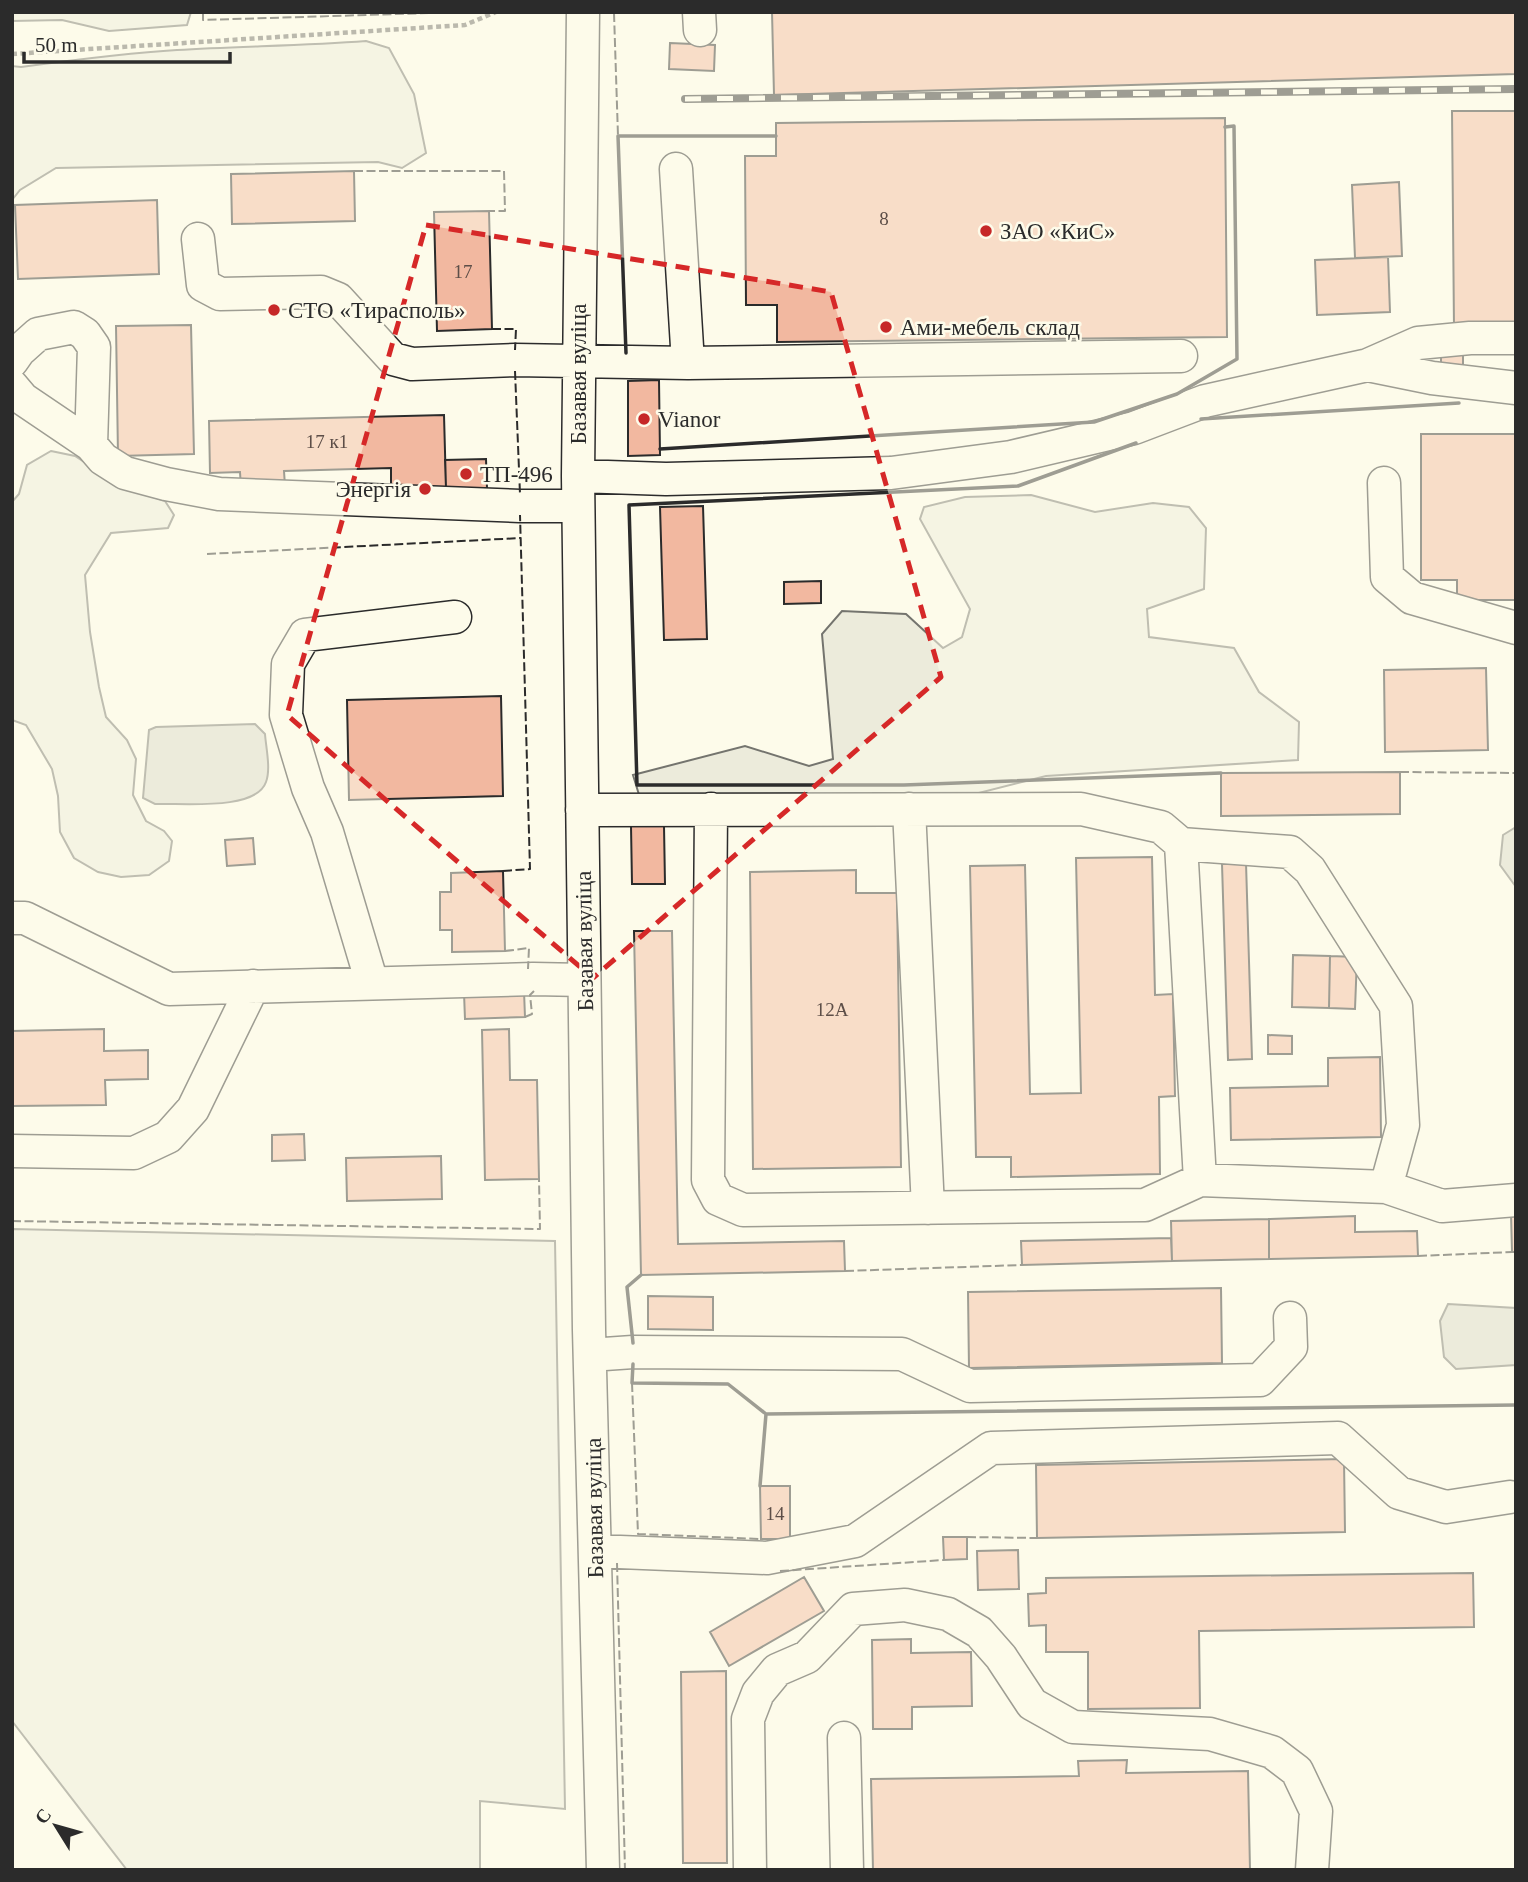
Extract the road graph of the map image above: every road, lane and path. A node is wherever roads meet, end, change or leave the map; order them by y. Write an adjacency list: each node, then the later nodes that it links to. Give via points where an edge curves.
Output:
1 (496, 12): 3 (path, via 466,25)
2 (583, 12): 9 (street, Базавая вуліца)
3 (12, 54)
4 (676, 169): 10 (street)
5 (198, 239): 9 (street, via 203,285 220,294 321,292 338,299 393,359 412,364)
6 (1516, 338): 11 (street, via 1418,343)
7 (1181, 356): 10 (street)
8 (12, 361): 14 (street, via 38,334 74,327 85,334 94,347)
9 (578, 362): 10 (street); 16 (street, Базавая вуліца)
10 (688, 363)
11 (1368, 365): 13 (street); 16 (street, via 1205,401 1134,428 1011,457 891,473 666,479)
12 (12, 386): 14 (street, via 23,399)
13 (1516, 388)
14 (91, 446): 16 (street, via 125,473 219,494 520,506)
15 (1384, 483): 18 (street, via 1387,577 1412,598)
16 (578, 491): 21 (street, Базавая вуліца)
17 (455, 617): 25 (street, via 305,635 288,664 286,715)
18 (1516, 628)
19 (711, 809): 20 (street); 21 (street); 31 (street, via 708,1180 718,1199 743,1210)
20 (909, 809): 22 (street, via 1081,809 1161,827); 31 (street)
21 (582, 810): 24 (street, Базавая вуліца)
22 (1181, 844): 28 (street); 29 (street, via 1290,852 1310,870 1396,1006 1403,1125)
23 (12, 918): 26 (street, via 25,918 169,989)
24 (584, 980): 25 (street); 33 (street, Базавая вуліца)
25 (372, 983): 26 (street)
26 (253, 986): 27 (street, via 193,1109 169,1137 134,1153)
27 (12, 1151)
28 (1200, 1180): 29 (street); 31 (street, via 1145,1205)
29 (1386, 1187): 30 (street, via 1442,1206)
30 (1516, 1200)
31 (928, 1208)
32 (1290, 1318): 33 (street, via 1291,1348 1260,1380 970,1386 902,1354)
33 (590, 1355): 35 (street, Базавая вуліца)
34 (1510, 1497): 35 (street, via 1446,1507 1399,1493 1338,1438 991,1448 855,1541 767,1558)
35 (595, 1551): 37 (street, Базавая вуліца)
36 (844, 1738): 39 (street)
37 (603, 1870)
38 (750, 1870): 40 (street, via 748,1719 758,1693 776,1670 807,1657 853,1609 905,1605 948,1614 979,1632 1032,1704 1073,1727 1210,1734 1272,1752 1297,1771 1316,1811)
39 (847, 1870)
40 (1312, 1870)

